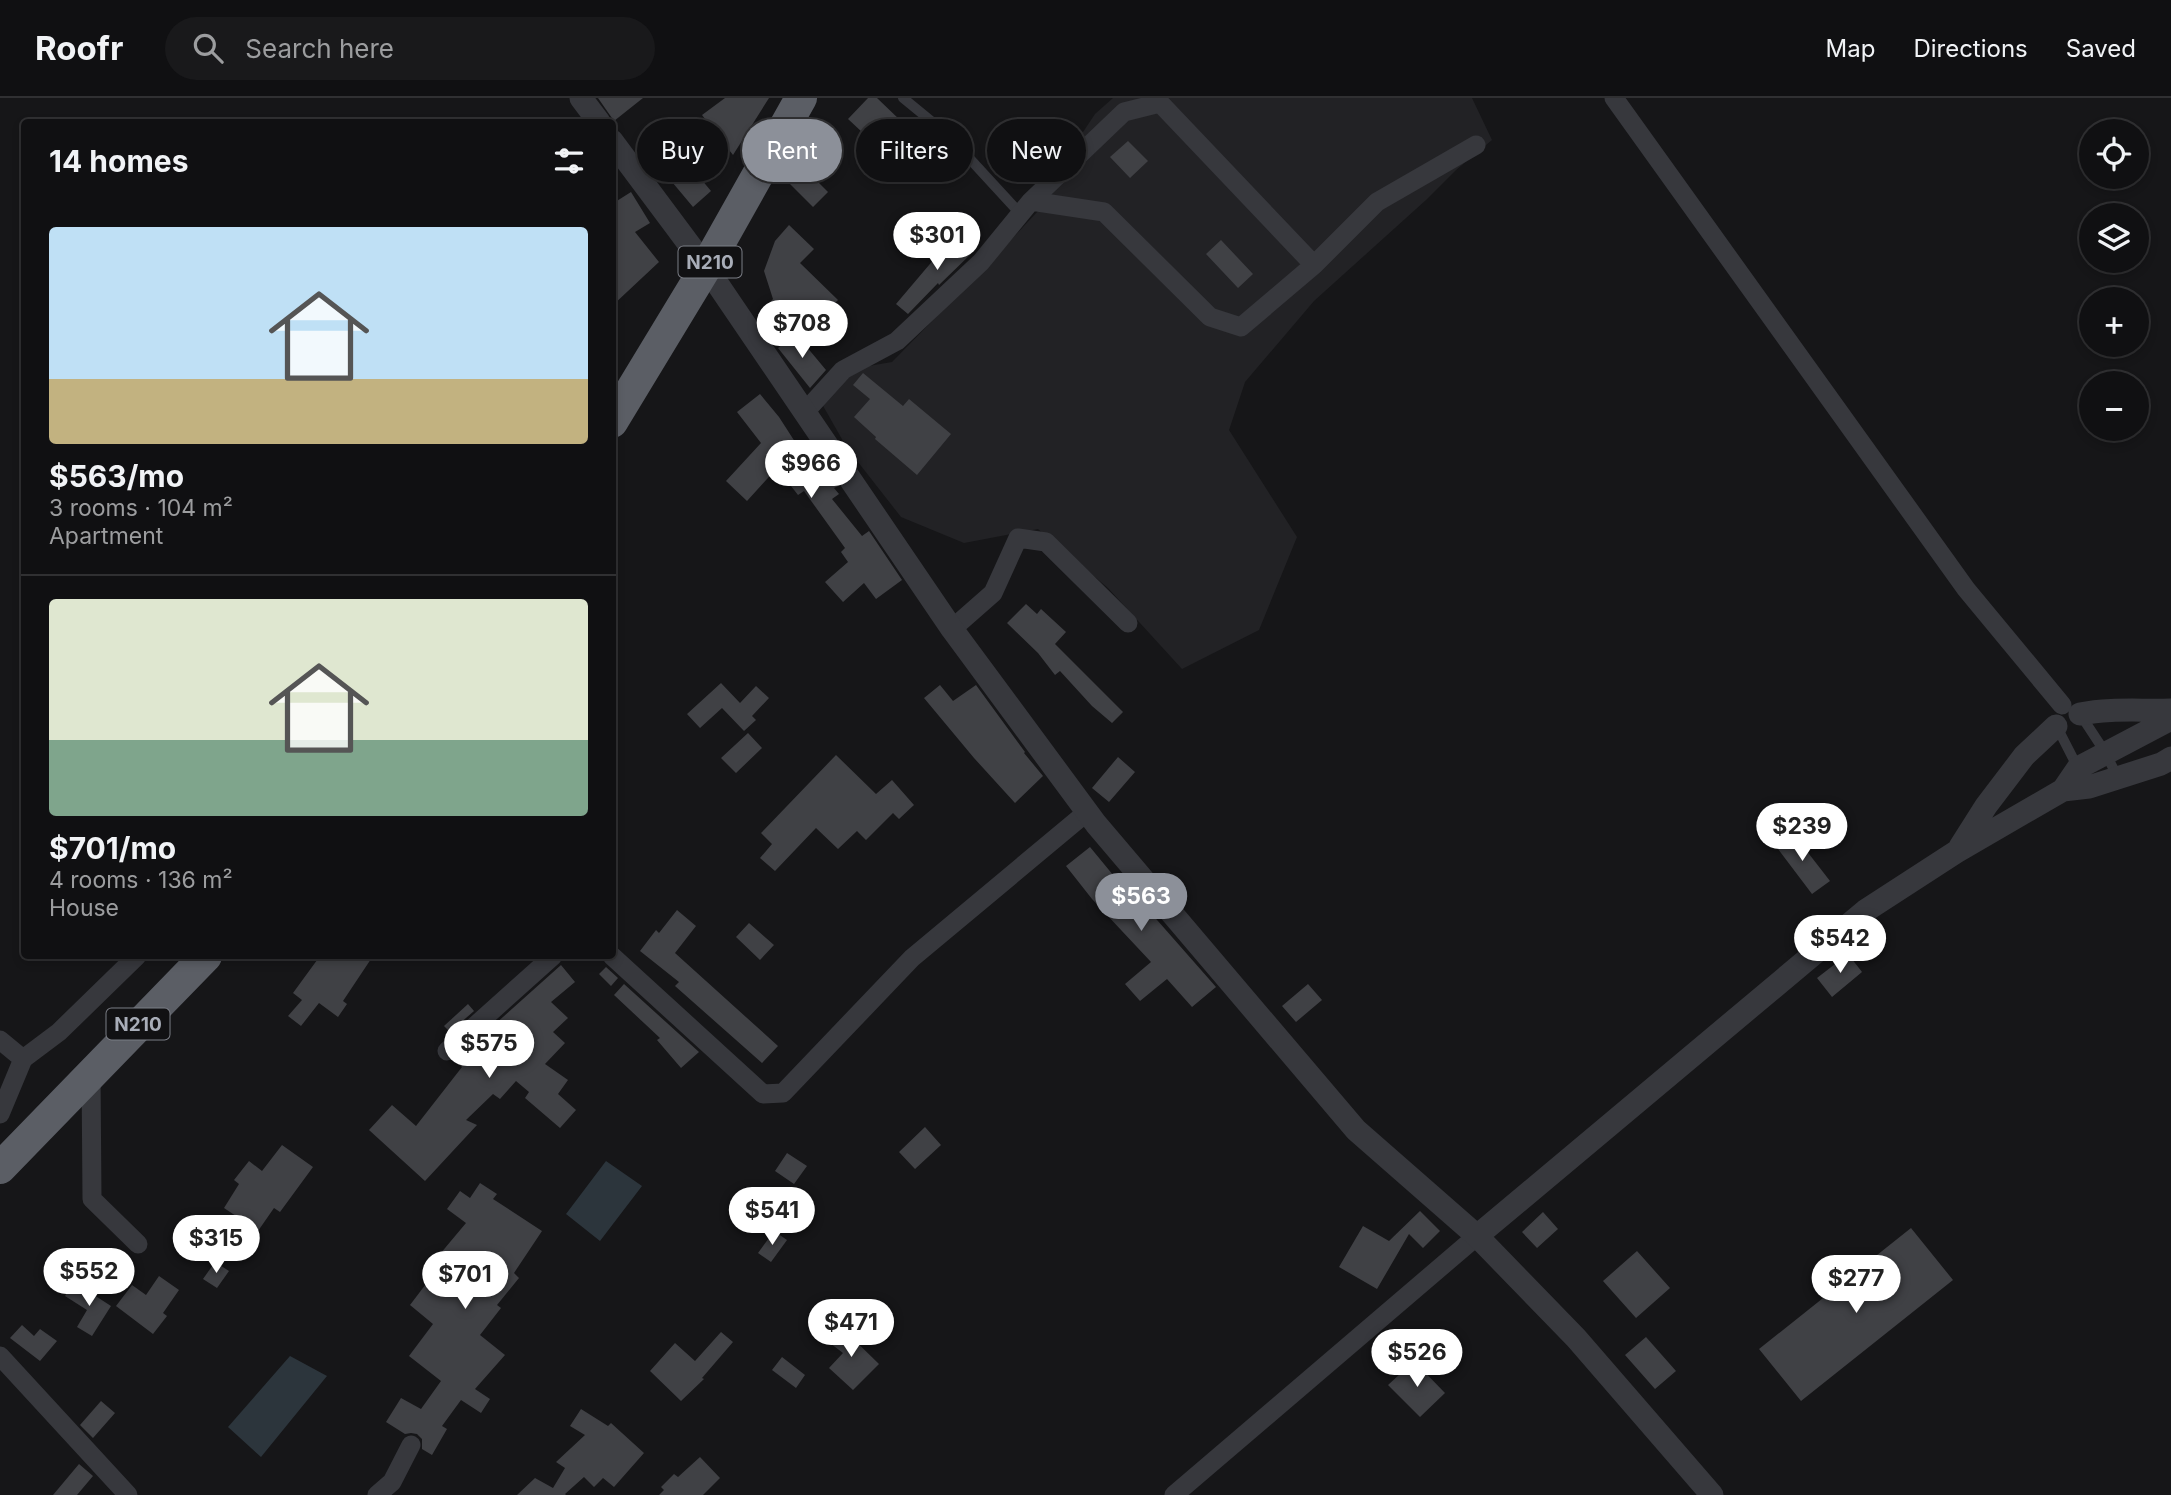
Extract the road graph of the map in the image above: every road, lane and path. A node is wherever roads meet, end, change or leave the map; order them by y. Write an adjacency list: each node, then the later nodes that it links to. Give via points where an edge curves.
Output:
1 (581, 98): 5 (street)
2 (802, 98): 10 (highway, N210)
3 (903, 98): 8 (lane)
4 (1614, 98): 16 (street, via 1966,589)
5 (597, 119)
6 (1476, 145): 9 (street, via 1377,202)
7 (616, 146): 10 (street)
8 (1024, 205): 9 (street, via 1104,212 1210,317 1241,327); 9 (street, via 1124,112 1160,103); 11 (street, via 981,262 897,341 843,370)
9 (1314, 265)
10 (706, 267): 11 (street); 12 (highway, N210)
11 (804, 413): 14 (street)
12 (616, 415)
13 (1128, 623): 14 (street, via 1046,542 1018,538 993,593)
14 (952, 629): 22 (street)
15 (2171, 710): 16 (street, via 2101,709)
16 (2066, 715): 18 (lane); 21 (lane); 23 (street, via 2024,756)
17 (2171, 719): 18 (street)
18 (2105, 752): 20 (lane); 21 (street)
19 (2171, 758): 20 (street)
20 (2117, 776): 21 (street)
21 (2083, 778): 23 (street)
22 (1087, 812): 27 (street, via 912,958 783,1093 763,1094); 34 (street, via 1356,1130)
23 (1956, 852): 34 (street, via 1865,911)
24 (134, 959): 30 (street)
25 (203, 959): 31 (highway, N210)
26 (550, 959): 29 (street)
27 (615, 959)
28 (0, 1041): 30 (street)
29 (447, 1051)
30 (23, 1059): 32 (street)
31 (81, 1083): 33 (highway, N210); 35 (street, via 92,1199)
32 (0, 1114)
33 (0, 1168)
34 (1477, 1236): 40 (street); 41 (street, via 1576,1338)
35 (138, 1244)
36 (0, 1356): 38 (street)
37 (411, 1445): 39 (street, via 392,1482)
38 (128, 1495)
39 (377, 1495)
40 (1174, 1495)
41 (1712, 1495)

